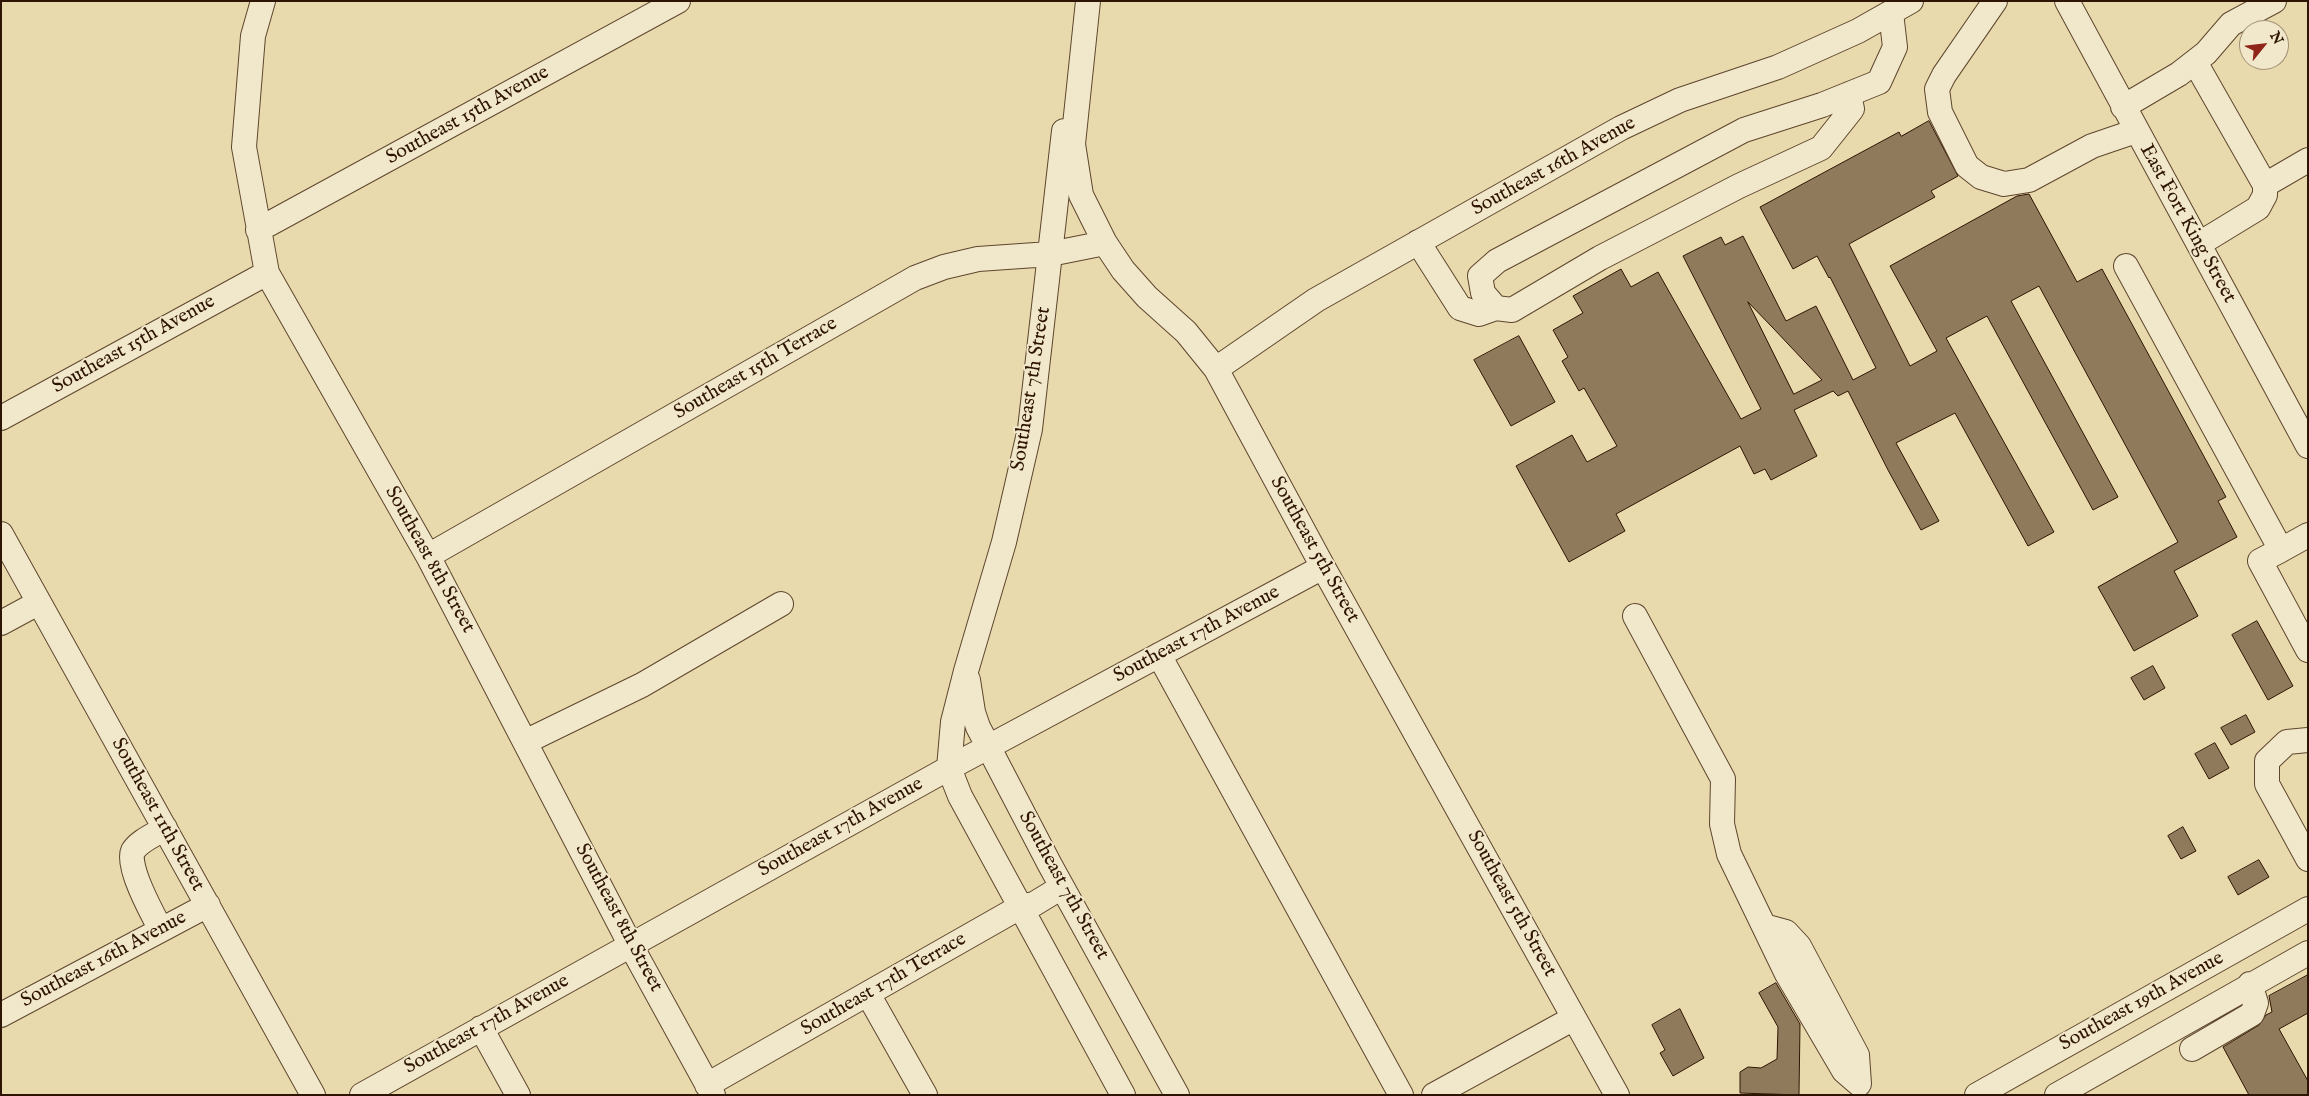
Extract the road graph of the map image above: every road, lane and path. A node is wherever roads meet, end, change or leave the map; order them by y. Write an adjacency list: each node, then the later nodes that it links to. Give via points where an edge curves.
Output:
1 (263, 1): 16 (street, Southeast 8th Street, via 253,36 244,147)
2 (678, 1): 16 (street, Southeast 15th Avenue)
3 (1088, 1): 11 (street, Southeast 5th Street)
4 (1911, 1): 8 (street, Southeast 16th Avenue)
5 (1995, 1): 13 (street, via 1937,89 1940,112 1967,166 1981,177 2004,184 2028,180 2092,146)
6 (2067, 1): 12 (street, East Fort King Street)
7 (2274, 1): 9 (street, via 2231,24)
8 (1891, 13): 10 (street, via 1895,47 1879,82); 17 (street, Southeast 16th Avenue, via 1778,67 1680,100 1621,128)
9 (2195, 62): 12 (street); 15 (street)
10 (1849, 94): 23 (street, via 1852,108 1821,148 1739,186 1600,258 1512,310); 23 (street, via 1744,130 1498,261 1480,276 1483,293)
11 (1077, 105): 18 (street, Southeast 5th Street, via 1073,144 1081,194); 20 (street, Southeast 7th Street, via 1062,135)
12 (2123, 107): 13 (street, East Fort King Street)
13 (2136, 131): 19 (street, East Fort King Street)
14 (2308, 160): 15 (street)
15 (2265, 185): 19 (street, via 2265,195 2258,208)
16 (258, 230): 22 (street, Southeast 8th Street)
17 (1418, 242): 23 (street, via 1460,308 1479,314); 24 (street, Southeast 16th Avenue, via 1316,300)
18 (1105, 243): 20 (street, Southeast 15th Terrace); 24 (street, Southeast 5th Street, via 1141,290 1186,332)
19 (2199, 244): 26 (street, East Fort King Street)
20 (1050, 254): 29 (street, Southeast 15th Terrace, via 978,259 915,278); 37 (street, Southeast 7th Street, via 1030,429 1004,542)
21 (2126, 266): 28 (street)
22 (267, 273): 25 (street, Southeast 15th Avenue); 29 (street, Southeast 8th Street)
23 (1496, 308)
24 (1216, 369): 30 (street, Southeast 5th Street)
25 (1, 418)
26 (2304, 430)
27 (1, 534): 31 (street, Southeast 11th Street)
28 (2300, 543): 35 (street, via 2260,562)
29 (428, 556): 39 (street, Southeast 8th Street)
30 (1323, 567): 36 (street, Southeast 17th Avenue); 55 (street, Southeast 5th Street)
31 (38, 603): 34 (street); 42 (street, Southeast 11th Street)
32 (781, 604): 39 (street, via 642,685)
33 (1635, 616): 59 (street, via 1723,779 1722,824 1729,854 1787,974 1844,1071)
34 (1, 623)
35 (2308, 650)
36 (1159, 655): 40 (street, Southeast 17th Avenue); 68 (street)
37 (966, 671): 40 (street, Southeast 7th Street, via 973,712); 41 (street, Southeast 7th Street, via 954,722)
38 (2308, 740): 43 (street, via 2287,742 2267,761 2267,784)
39 (525, 742): 49 (street, Southeast 8th Street)
40 (988, 747): 41 (street, Southeast 17th Avenue); 44 (street, Southeast 7th Street)
41 (949, 768): 46 (street, Southeast 7th Street, via 960,796); 49 (street, Southeast 17th Avenue)
42 (165, 828): 45 (street, Southeast 11th Street); 48 (street, via 142,842 134,850 132,861)
43 (2308, 859)
44 (1062, 887): 46 (street, Southeast 17th Terrace, via 1034,904); 67 (street, Southeast 7th Street)
45 (208, 904): 48 (street, Southeast 16th Avenue); 62 (street, Southeast 11th Street)
46 (1020, 907): 52 (street, Southeast 17th Terrace); 66 (street, Southeast 7th Street)
47 (2308, 910): 53 (street, Southeast 19th Avenue)
48 (161, 930): 54 (street, Southeast 16th Avenue)
49 (630, 944): 56 (street, Southeast 17th Avenue); 60 (street, Southeast 8th Street)
50 (2308, 953): 51 (street)
51 (2250, 984): 57 (street); 58 (street, via 2256,1003 2252,1014)
52 (868, 994): 60 (street, Southeast 17th Terrace); 65 (street)
53 (2149, 998): 57 (street); 70 (street, Southeast 19th Avenue)
54 (1, 1015)
55 (1574, 1018): 61 (street); 69 (street, Southeast 5th Street)
56 (481, 1028): 63 (street, Southeast 17th Avenue); 64 (street)
57 (2168, 1030): 71 (street)
58 (2192, 1049)
59 (1865, 1089)
60 (710, 1090)
61 (1445, 1094)
62 (314, 1095)
63 (362, 1095)
64 (518, 1095)
65 (926, 1095)
66 (1124, 1095)
67 (1177, 1095)
68 (1401, 1095)
69 (1617, 1095)
70 (1977, 1095)
71 (2057, 1095)

